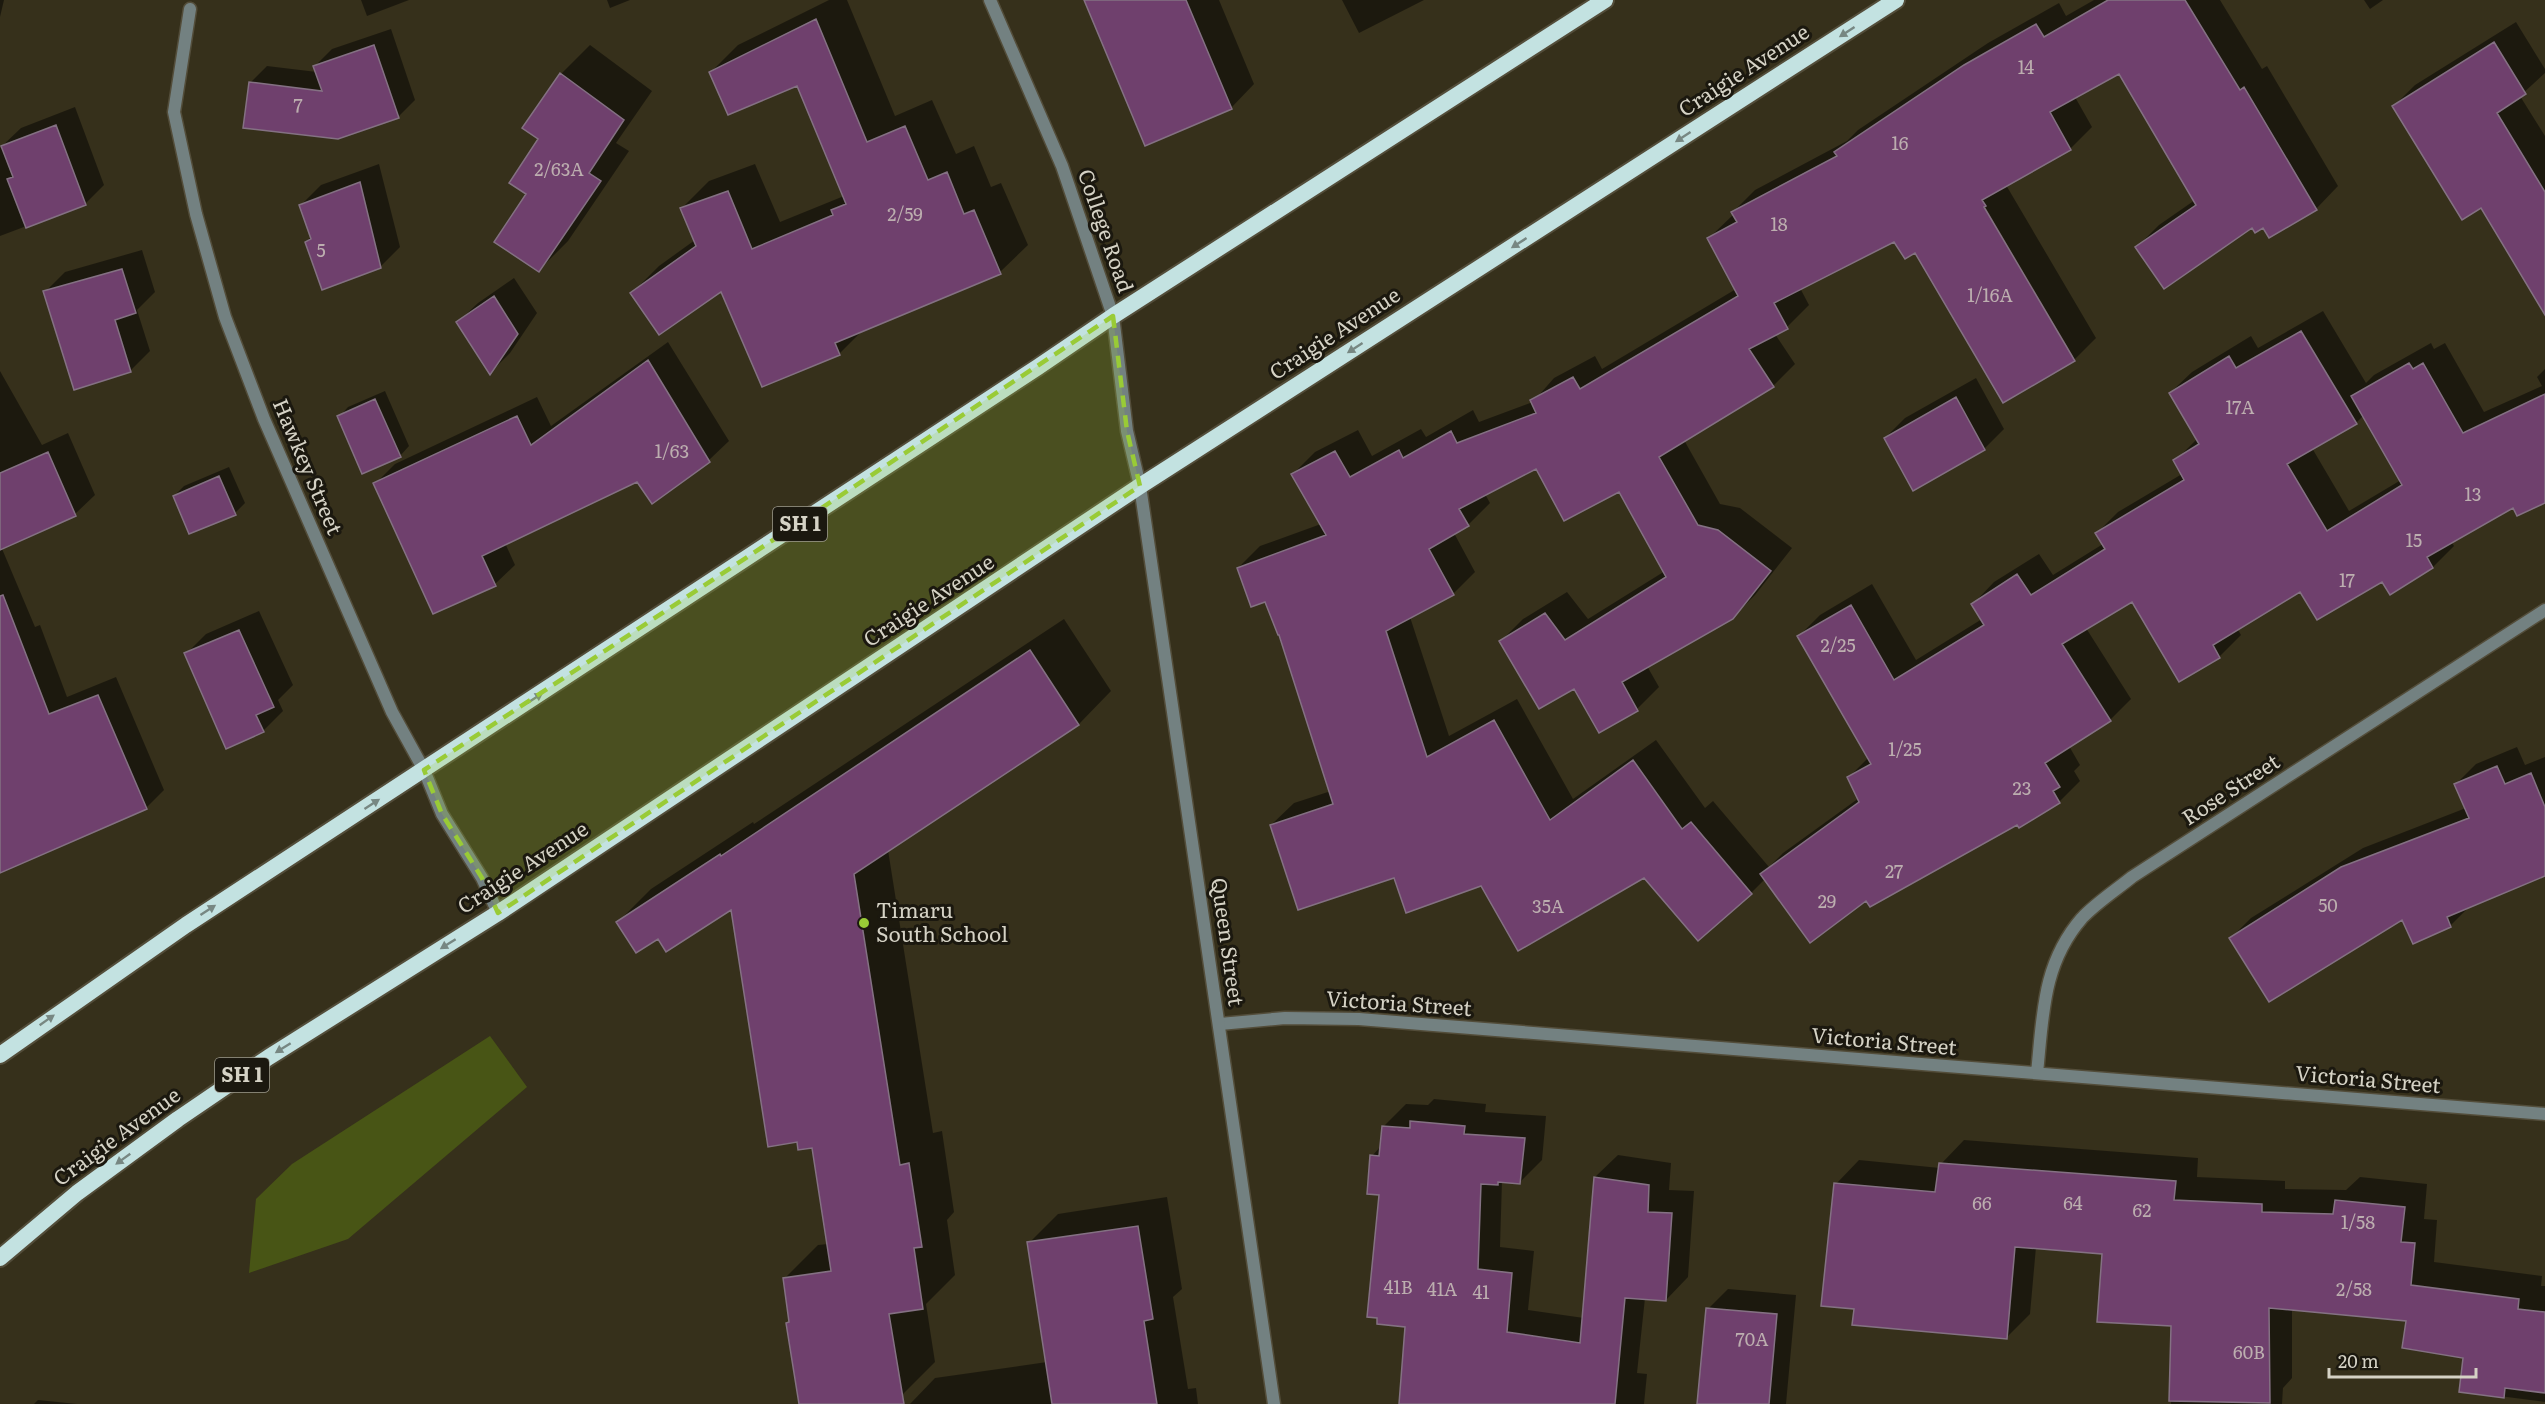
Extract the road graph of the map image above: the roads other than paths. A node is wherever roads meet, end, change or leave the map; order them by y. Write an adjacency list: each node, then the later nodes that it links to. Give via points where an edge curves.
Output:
1 (990, 0): 5 (street, College Road, via 1062,166)
2 (1605, 0): 5 (highway, SH 1)
3 (1896, 0): 6 (highway, Craigie Avenue / SH 1, one-way to 6)
4 (190, 9): 8 (street, Hawkey Street, via 174,112 196,214 225,317 316,538 392,711)
5 (1113, 316): 6 (street, College Road, via 1126,431); 8 (highway, SH 1, one-way to 5)
6 (1140, 486): 9 (highway, Craigie Avenue / SH 1); 10 (street, Queen Street)
7 (2545, 610): 12 (street, Rose Street, via 2132,877 2084,916 2062,944 2049,980)
8 (424, 771): 9 (street, Hawkey Street, via 442,814 482,878); 11 (highway, SH 1, one-way to 8, via 186,925)
9 (498, 913): 14 (highway, Craigie Avenue / SH 1, one-way to 14, via 178,1119 77,1193)
10 (1220, 1024): 12 (street, Victoria Street, via 1285,1018 1359,1019); 15 (street, Queen Street)
11 (0, 1055)
12 (2037, 1073): 13 (street, Victoria Street)
13 (2545, 1114)
14 (0, 1258)
15 (1274, 1404)

